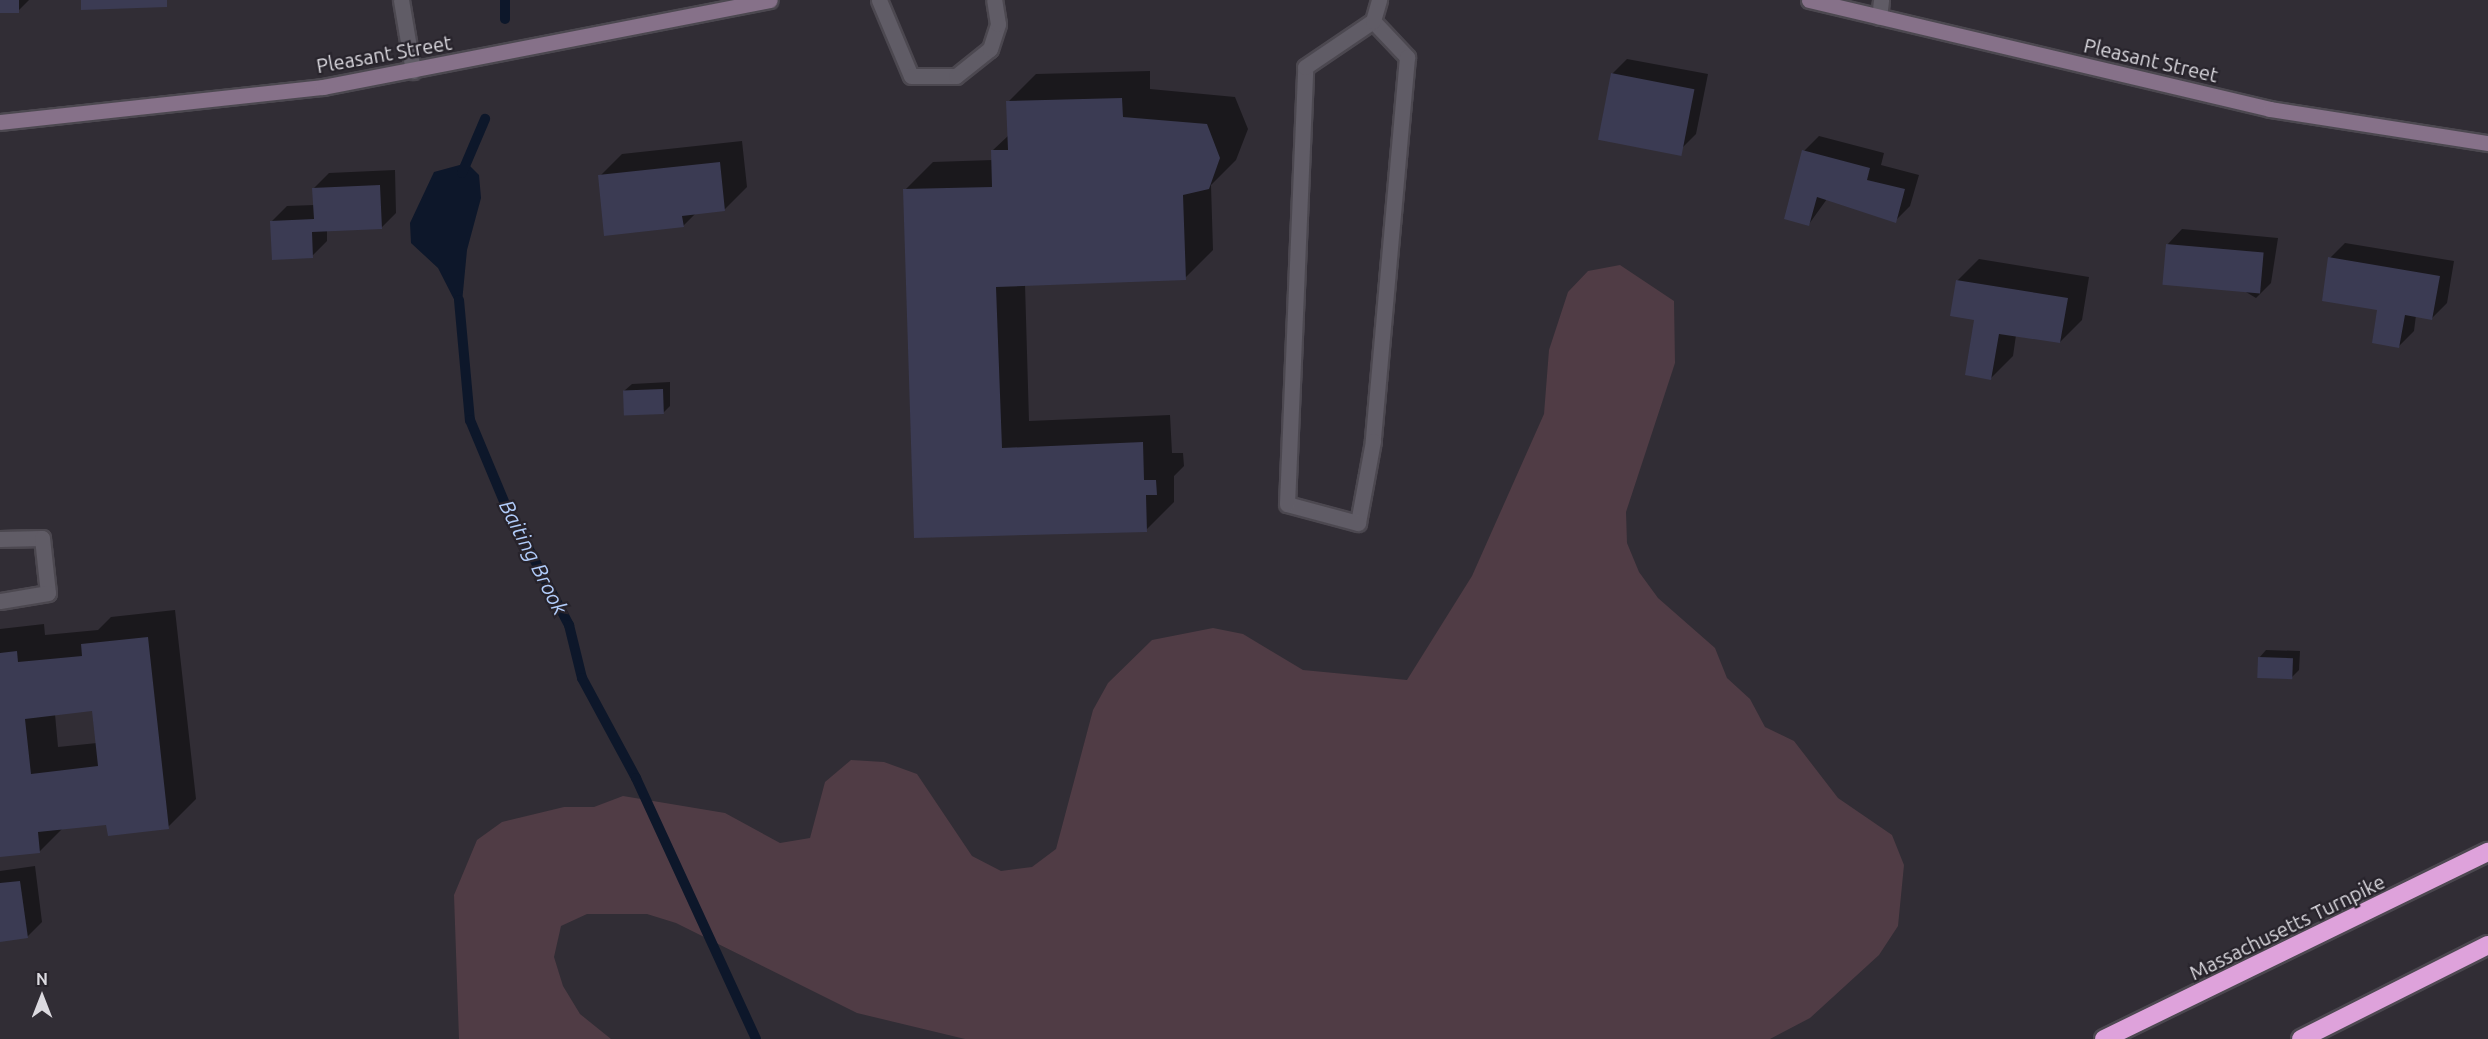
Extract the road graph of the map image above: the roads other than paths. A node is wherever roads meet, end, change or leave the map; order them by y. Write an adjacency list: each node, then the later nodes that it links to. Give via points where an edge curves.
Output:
1 (401, 0): 10 (street)
2 (770, 0): 10 (main road, Pleasant Street)
3 (879, 0): 4 (street, via 911,76 956,76 990,49 998,24)
4 (993, 0)
5 (1379, 0): 9 (street)
6 (1809, 0): 8 (main road, Pleasant Street)
7 (1881, 0): 8 (street)
8 (1879, 17): 12 (main road, Pleasant Street, via 2259,106)
9 (1373, 21): 9 (street, via 1305,67 1287,504 1358,523 1373,441 1407,57)
10 (413, 72): 11 (main road, Pleasant Street, via 228,99)
11 (0, 122)
12 (2488, 143)
13 (0, 539): 14 (street, via 42,538 48,593)
14 (0, 601)
15 (2488, 852): 17 (highway, Massachusetts Turnpike)
16 (2488, 945): 18 (highway)
17 (2104, 1039)
18 (2301, 1039)

